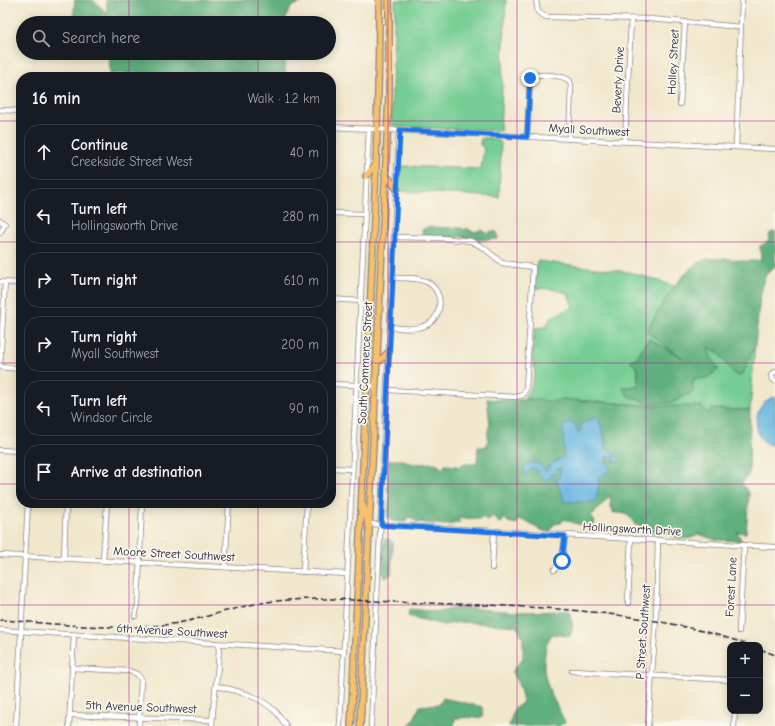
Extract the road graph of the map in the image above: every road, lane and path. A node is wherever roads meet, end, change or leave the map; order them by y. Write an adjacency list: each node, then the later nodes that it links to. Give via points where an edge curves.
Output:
1 (379, 0): 13 (main road, South Commerce Street)
2 (389, 0): 14 (main road, South Commerce Street)
3 (536, 0): 5 (street, via 540,14 552,18)
4 (742, 0): 7 (street)
5 (631, 19): 6 (street); 18 (street, Beverly Drive)
6 (685, 22): 7 (street); 8 (street, Holley Street)
7 (741, 27): 19 (street)
8 (680, 104)
9 (0, 110): 10 (street)
10 (16, 111)
11 (336, 126): 12 (street, Myall Southwest)
12 (369, 128): 13 (street, Myall Southwest); 23 (street)
13 (378, 129): 14 (street, Myall Southwest); 21 (main road, South Commerce Street)
14 (387, 129): 15 (street, Myall Southwest); 22 (main road, South Commerce Street)
15 (400, 130): 16 (street, Myall Southwest); 24 (street)
16 (527, 137): 17 (street, Myall Southwest); 17 (street, via 530,80 536,75 564,77 570,82)
17 (569, 139): 18 (street, Myall Southwest)
18 (625, 141): 19 (street, Myall Southwest)
19 (736, 147): 20 (street, Myall Southwest)
20 (775, 149)
21 (376, 163): 23 (main road); 44 (main road, South Commerce Street)
22 (385, 174): 24 (main road); 37 (main road, South Commerce Street)
23 (366, 176): 26 (street)
24 (397, 189): 29 (street)
25 (336, 213): 26 (street)
26 (364, 214): 34 (street)
27 (0, 220): 28 (street, via 5,224)
28 (0, 232)
29 (394, 237): 30 (street); 46 (street, via 458,239 475,243 502,263 533,267 525,393 515,396)
30 (392, 278): 35 (street); 35 (street, via 426,282 437,291 440,305 437,316 426,326)
31 (3, 282): 32 (street); 38 (street)
32 (16, 283)
33 (336, 299): 34 (street)
34 (360, 301): 43 (street)
35 (390, 327): 36 (street)
36 (389, 352): 37 (main road); 46 (street)
37 (376, 364): 45 (main road, South Commerce Street)
38 (0, 367): 39 (street)
39 (16, 368)
40 (775, 372): 41 (street, via 771,377)
41 (775, 381)
42 (336, 384): 43 (street)
43 (356, 385): 44 (street); 50 (street)
44 (366, 385): 45 (street); 51 (main road, South Commerce Street)
45 (375, 386): 58 (main road, South Commerce Street)
46 (387, 390): 59 (street)
47 (0, 450): 48 (street)
48 (16, 451)
49 (336, 468): 50 (street)
50 (352, 470): 75 (street)
51 (361, 500): 58 (main road, via 366,522); 99 (main road, South Commerce Street)
52 (28, 508): 67 (street)
53 (66, 508): 68 (street)
54 (107, 508): 69 (street)
55 (142, 508): 70 (street)
56 (229, 508): 71 (street)
57 (308, 508): 74 (street)
58 (369, 524): 59 (street, Hollingsworth Drive); 100 (main road, South Commerce Street)
59 (381, 525): 60 (street, Hollingsworth Drive); 101 (street)
60 (494, 531): 61 (street, Hollingsworth Drive); 72 (street)
61 (565, 536): 62 (street, Hollingsworth Drive); 73 (street, via 562,561)
62 (631, 538): 63 (street, Hollingsworth Drive); 76 (street)
63 (658, 540): 64 (street, Hollingsworth Drive); 86 (street, P Street Southwest, via 656,620)
64 (744, 545): 65 (street, Hollingsworth Drive); 80 (street, Forest Lane)
65 (775, 547)
66 (0, 555): 67 (street, Moore Street Southwest)
67 (25, 556): 68 (street, Moore Street Southwest); 79 (street)
68 (64, 558): 69 (street, Moore Street Southwest)
69 (102, 560): 70 (street, Moore Street Southwest)
70 (140, 562): 71 (street, Moore Street Southwest); 77 (street)
71 (225, 567): 74 (street, Moore Street Southwest)
72 (492, 568)
73 (554, 570)
74 (303, 572): 75 (street, Moore Street Southwest)
75 (347, 574): 83 (street)
76 (628, 603)
77 (135, 616)
78 (0, 630): 79 (street, 6th Avenue Southwest)
79 (21, 631): 81 (street, 6th Avenue Southwest); 93 (street)
80 (739, 631)
81 (74, 635): 82 (street, 6th Avenue Southwest); 84 (street)
82 (219, 644): 83 (street, 6th Avenue Southwest); 88 (street)
83 (344, 651): 98 (street)
84 (72, 668): 90 (street); 91 (street, via 129,671 137,674 141,679)
85 (572, 671): 86 (street)
86 (650, 675): 87 (street); 102 (street, P Street Southwest)
87 (727, 680)
88 (216, 686): 92 (street); 97 (street, via 245,693 267,703 282,718)
89 (735, 714): 103 (street)
90 (70, 715): 91 (street, 5th Avenue Southwest); 94 (street)
91 (140, 718): 92 (street, 5th Avenue Southwest); 95 (street)
92 (212, 720): 96 (street)
93 (16, 726)
94 (69, 726)
95 (139, 726)
96 (212, 726)
97 (286, 726)
98 (340, 726)
99 (351, 726)
100 (360, 726)
101 (371, 726)
102 (648, 726)
103 (734, 726)

